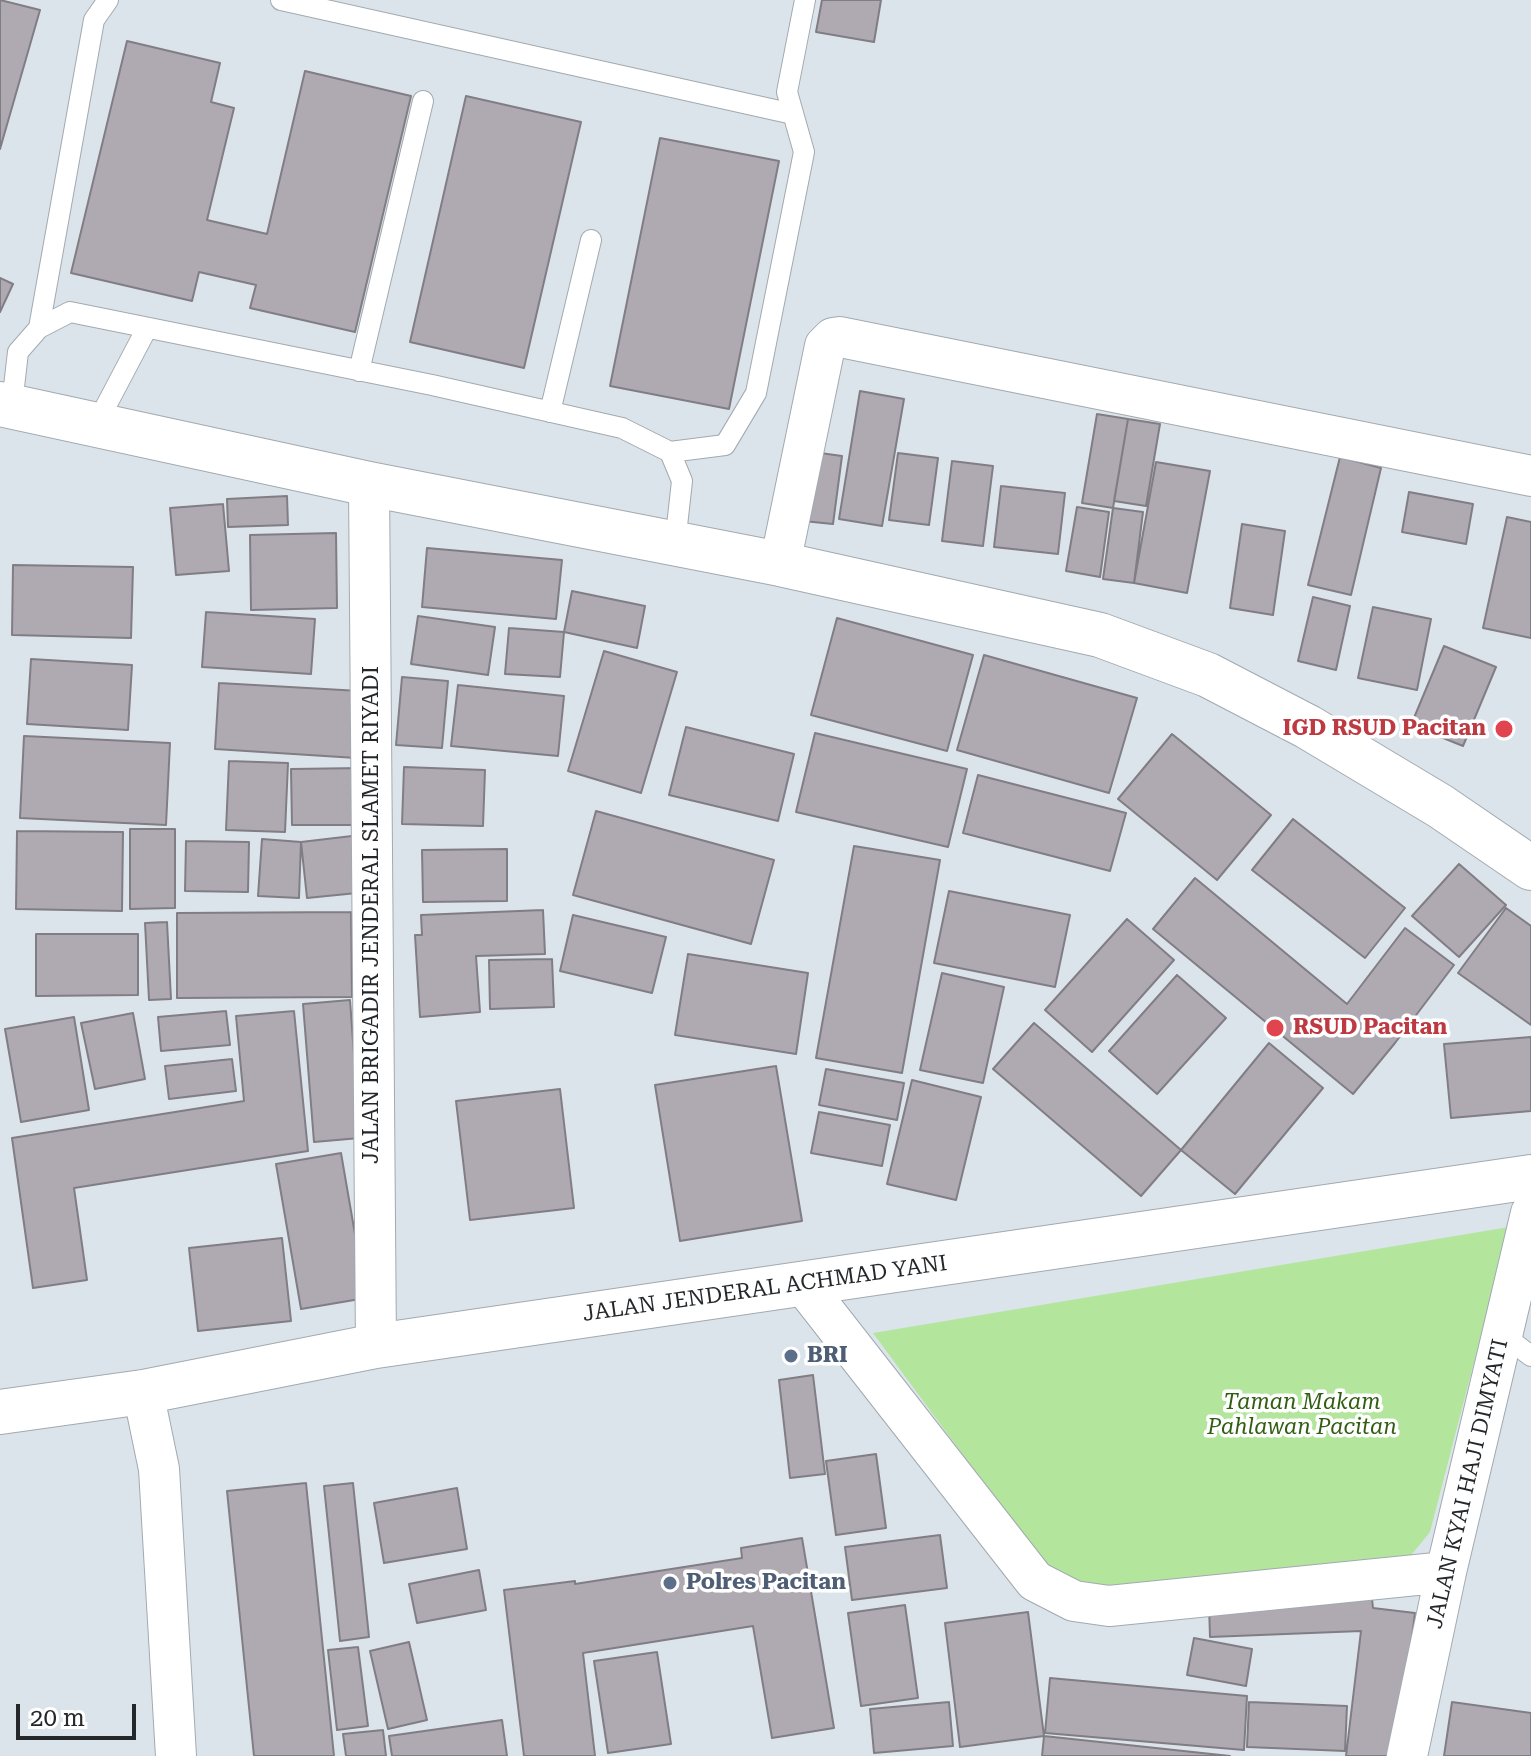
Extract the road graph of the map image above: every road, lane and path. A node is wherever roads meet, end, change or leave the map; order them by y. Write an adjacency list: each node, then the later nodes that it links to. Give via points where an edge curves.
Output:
1 (108, 0): 7 (lane, via 94,20)
2 (281, 0): 5 (lane)
3 (805, 0): 5 (lane, via 787,92)
4 (423, 101): 9 (lane)
5 (793, 114): 13 (lane, via 804,152 756,393 725,445)
6 (591, 240): 11 (lane)
7 (39, 328): 8 (lane, via 70,312); 10 (lane, via 18,352)
8 (147, 328): 9 (lane); 12 (lane)
9 (359, 371): 11 (lane)
10 (6, 404): 12 (street)
11 (550, 412): 13 (lane, via 622,428)
12 (97, 423): 15 (street)
13 (670, 452): 16 (lane, via 682,481)
14 (1531, 476): 17 (street, via 840,337 825,346)
15 (369, 484): 16 (street); 23 (street, JALAN BRIGADIR JENDERAL SLAMET RIYADI)
16 (675, 544): 17 (street)
17 (780, 564): 18 (street, via 1100,635 1208,675 1308,727)
18 (1531, 868)
19 (1531, 1177): 21 (street, JALAN JENDERAL ACHMAD YANI)
20 (1531, 1213): 22 (street, JALAN KYAI HAJI DIMYATI)
21 (803, 1284): 23 (street, JALAN JENDERAL ACHMAD YANI); 26 (street, via 1035,1581 1074,1601 1109,1606)
22 (1517, 1345): 26 (street, JALAN KYAI HAJI DIMYATI)
23 (376, 1346): 24 (street, JALAN JENDERAL ACHMAD YANI)
24 (143, 1392): 25 (street, JALAN JENDERAL ACHMAD YANI); 27 (street, via 159,1469)
25 (0, 1412)
26 (1446, 1572): 28 (street, JALAN KYAI HAJI DIMYATI)
27 (176, 1756)
28 (1407, 1756)

